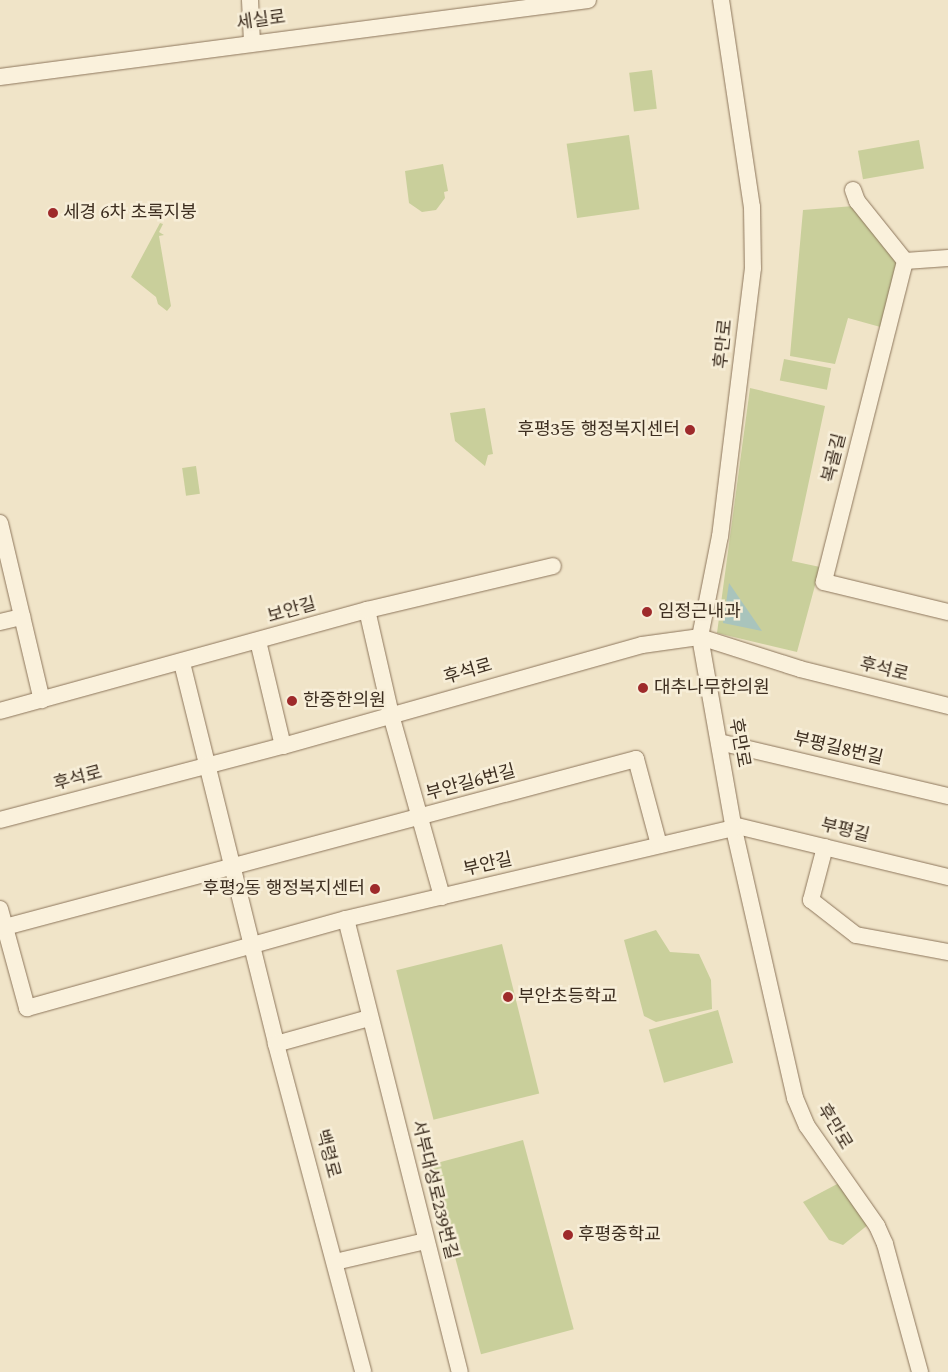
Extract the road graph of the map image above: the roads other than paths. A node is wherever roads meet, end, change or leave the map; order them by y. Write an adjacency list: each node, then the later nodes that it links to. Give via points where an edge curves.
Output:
1 (250, 0): 4 (street)
2 (588, 0): 4 (street, 세실로)
3 (722, 0): 16 (street, 후만로, via 752,207 753,268 719,545)
4 (252, 42): 5 (street, 세실로)
5 (0, 77)
6 (853, 190): 8 (street, via 857,200)
7 (948, 258): 8 (street)
8 (906, 261): 13 (street, 복골길, via 824,582)
9 (0, 524): 10 (street)
10 (2, 541): 14 (street)
11 (553, 566): 12 (street, 보안길)
12 (367, 610): 17 (street, 보안길); 22 (street)
13 (948, 612)
14 (22, 617): 15 (street); 19 (street)
15 (0, 622)
16 (700, 637): 20 (street, 후석로, via 800,669); 22 (street, 후석로, via 642,645); 23 (street, 후만로)
17 (258, 641): 18 (street, 보안길); 24 (street)
18 (182, 663): 19 (street, 보안길); 25 (street, 백령로)
19 (42, 700): 21 (street, 보안길)
20 (948, 706)
21 (0, 711)
22 (391, 714): 24 (street, 후석로); 27 (street)
23 (719, 742): 26 (street, 부평길8번길); 29 (street, 후만로)
24 (283, 746): 25 (street, 후석로)
25 (205, 766): 28 (street, 후석로); 32 (street, 백령로)
26 (948, 796)
27 (420, 818): 30 (street, 부안길6번길, via 636,759); 32 (street, 부안길6번길); 34 (street)
28 (0, 820)
29 (734, 826): 30 (street, 부안길); 31 (street, 부평길); 46 (street, 후만로, via 795,1098 807,1126 881,1235)
30 (658, 845): 34 (street, 부안길)
31 (826, 847): 33 (street, 부평길); 39 (street, via 811,900 856,935)
32 (231, 866): 37 (street); 38 (street, 백령로)
33 (948, 877)
34 (442, 896): 36 (street, 부안길)
35 (0, 909): 37 (street)
36 (346, 919): 38 (street, 부안길); 40 (street, 서부대성로239번길)
37 (5, 927): 38 (street, via 27,1008)
38 (252, 947): 41 (street, 백령로)
39 (948, 952)
40 (369, 1018): 41 (street); 42 (street, 서부대성로239번길)
41 (276, 1044): 43 (street, 백령로)
42 (426, 1240): 43 (street); 45 (street, 서부대성로239번길)
43 (335, 1262): 44 (street, 백령로)
44 (363, 1372)
45 (460, 1372)
46 (920, 1372)

